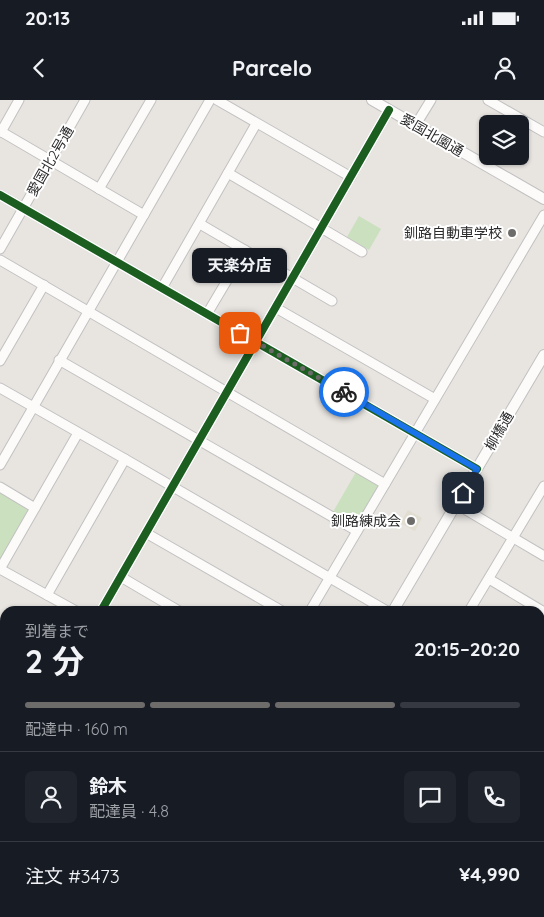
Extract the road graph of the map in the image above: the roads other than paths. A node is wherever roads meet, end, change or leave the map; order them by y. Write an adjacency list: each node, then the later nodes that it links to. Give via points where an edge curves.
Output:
1 (19, 100): 12 (street)
2 (85, 100): 14 (street, 愛国北2号通)
3 (151, 100): 17 (street)
4 (210, 100): 21 (street)
5 (216, 100): 10 (street)
6 (372, 100): 9 (street, 愛国北園通)
7 (431, 100): 11 (street)
8 (488, 100): 13 (street)
9 (389, 110): 11 (street, 愛国北園通); 16 (street)
10 (256, 124): 15 (street); 16 (street)
11 (416, 126): 19 (street, 愛国北園通)
12 (0, 131): 14 (street)
13 (544, 132)
14 (50, 160): 17 (street); 20 (street, 愛国北2号通)
15 (228, 173): 23 (street); 24 (street)
16 (352, 177): 24 (street)
17 (99, 188): 21 (street)
18 (0, 196): 20 (street)
19 (544, 199)
20 (22, 208): 25 (street, 愛国北2号通); 29 (street)
21 (144, 215): 29 (street)
22 (544, 215): 44 (street)
23 (200, 224): 26 (street); 32 (street)
24 (322, 227): 27 (street); 30 (street)
25 (0, 249)
26 (245, 250): 30 (street); 36 (street)
27 (362, 252)
28 (0, 260): 31 (street)
29 (116, 262): 32 (street); 35 (street)
30 (293, 278): 33 (street); 34 (street)
31 (44, 286): 35 (street); 40 (street)
32 (162, 288): 36 (street)
33 (332, 301)
34 (276, 308): 37 (street); 44 (street)
35 (88, 311): 39 (street); 43 (street)
36 (207, 314): 37 (street)
37 (256, 342): 43 (street); 47 (street)
38 (544, 355): 41 (street, 柳橋通)
39 (60, 360): 45 (street); 48 (street)
40 (0, 361)
41 (540, 369): 51 (street, 柳橋通)
42 (0, 388): 45 (street)
43 (227, 392): 48 (street); 52 (street)
44 (436, 399): 47 (street)
45 (33, 407): 46 (street); 50 (street)
46 (78, 433): 49 (street); 57 (street)
47 (415, 433): 51 (street); 52 (street)
48 (200, 441): 54 (street); 58 (street)
49 (125, 459): 54 (street); 66 (street)
50 (0, 465)
51 (477, 469): 56 (street, 柳橋通)
52 (385, 484): 58 (street)
53 (0, 487): 57 (street)
54 (172, 488): 59 (street); 64 (street)
55 (542, 493): 60 (street)
56 (456, 504): 60 (street); 73 (street, 柳橋通)
57 (35, 508): 62 (street)
58 (356, 531): 64 (street)
59 (146, 533): 63 (street); 70 (street)
60 (513, 538): 61 (street); 65 (street)
61 (544, 556)
62 (0, 569): 66 (street)
63 (121, 577): 68 (street); 69 (street)
64 (330, 578): 71 (street); 72 (street)
65 (489, 579): 74 (street); 75 (street)
66 (46, 595): 67 (street)
67 (67, 606)
68 (104, 606)
69 (170, 606)
70 (273, 606)
71 (313, 606)
72 (378, 606)
73 (396, 606)
74 (472, 606)
75 (534, 606)

